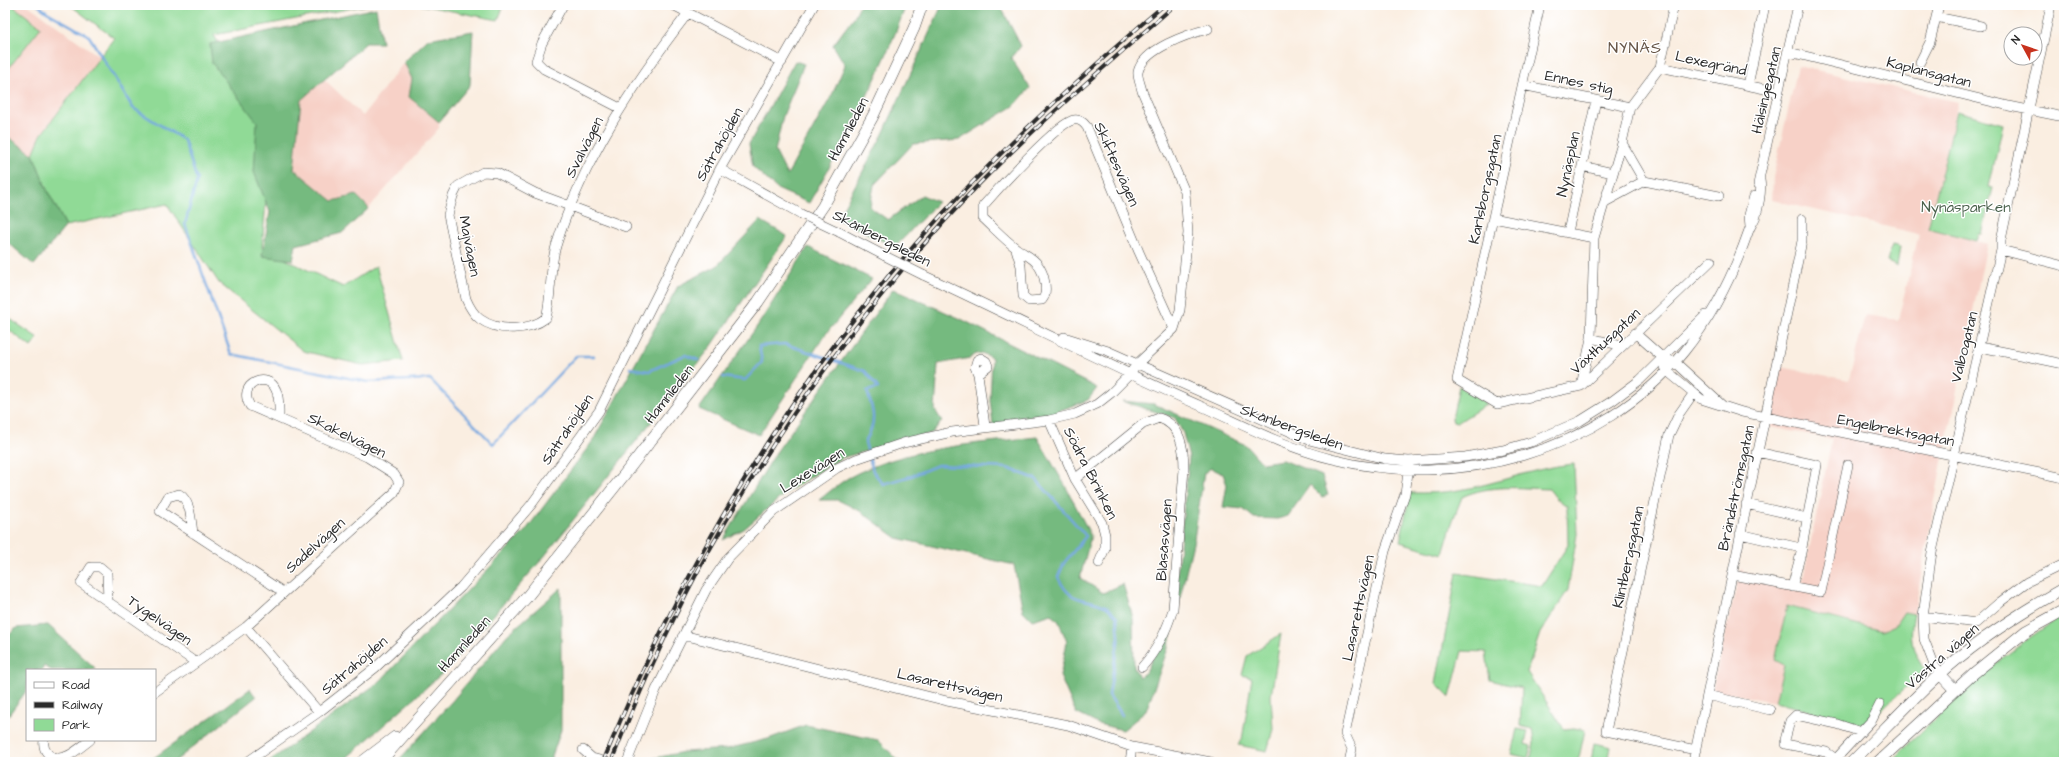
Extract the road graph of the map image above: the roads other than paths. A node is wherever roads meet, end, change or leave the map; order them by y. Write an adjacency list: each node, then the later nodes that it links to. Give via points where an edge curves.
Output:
1 (563, 5): 24 (street, via 542,43 536,61 544,69)
2 (673, 5): 11 (street)
3 (814, 5): 16 (street, Sätrahöjden)
4 (922, 5): 99 (main road, Hamnleden, via 873,116 823,206 758,302 634,463 530,592)
5 (1540, 5): 19 (street, Karlsborgsgatan)
6 (1674, 5): 18 (street)
7 (1765, 5): 20 (street, Hälsingegatan)
8 (1798, 5): 15 (street, Hälsingegatan)
9 (1939, 5): 12 (street)
10 (2051, 5): 25 (street, Valbogatan)
11 (688, 13): 16 (street); 24 (street, Svalvägen, via 649,64)
12 (1936, 17): 13 (street); 17 (street, via 1930,42)
13 (1981, 26)
14 (1208, 29): 47 (street, via 1181,36 1163,46 1143,62 1138,73 1142,90 1185,192 1188,233 1180,310)
15 (1788, 52): 21 (street, Hälsingegatan); 25 (street, Kaplansgatan)
16 (782, 62): 29 (street, Sätrahöjden)
17 (1920, 62)
18 (1660, 67): 20 (street, Lexegränd); 23 (street)
19 (1522, 85): 22 (street, Ennes stig); 35 (street, Karlsborgsgatan)
20 (1748, 85): 21 (street, Lexegränd)
21 (1779, 92): 44 (street, Hälsingegatan, via 1760,180 1749,215 1750,226 1734,269)
22 (1596, 100): 23 (street, Ennes stig); 28 (street, Nynäsplan)
23 (1630, 107): 27 (street)
24 (620, 108): 34 (street, Svalvägen, via 594,154)
25 (2028, 110): 26 (street, Kaplansgatan); 41 (street, Valbogatan)
26 (2064, 117)
27 (1622, 143): 30 (street); 31 (street)
28 (1582, 166): 30 (street); 38 (street, Nynäsplan)
29 (720, 169): 46 (street, Skånbergsleden, bridge, via 884,256); 98 (street, Sätrahöjden, via 599,411 531,505 461,587 375,668)
30 (1613, 173): 33 (street)
31 (1644, 181): 32 (street); 33 (street)
32 (1719, 196)
33 (1605, 202): 39 (street)
34 (570, 207): 37 (street, Majvägen); 45 (street, Svalvägen, via 556,248); 45 (street, Majvägen, via 535,193 497,173 483,172 458,186 448,215 466,299 479,319 499,327 522,327 536,325 546,318)
35 (1493, 218): 38 (street); 59 (street, Karlsborgsgatan)
36 (1802, 219): 63 (street, Brändströmsgatan, via 1802,241)
37 (626, 227)
38 (1568, 232): 39 (street)
39 (1594, 238): 49 (street)
40 (1016, 249): 40 (street, via 1030,256 1038,264 1045,284 1042,300 1029,301 1022,296 1021,266); 47 (street, Skiftesvägen, via 983,218 983,206 1026,160 1066,123 1075,120 1082,122 1087,127)
41 (2001, 250): 43 (street); 51 (street, Valbogatan)
42 (1711, 261): 48 (street, Växthusgatan)
43 (2064, 266)
44 (1712, 310): 52 (street, Hälsingegatan, via 1692,326); 53 (street, Hälsingegatan)
45 (547, 313)
46 (1034, 327): 55 (street, Skånbergsleden, via 1108,351); 58 (street, Skånbergsleden)
47 (1174, 329): 55 (street)
48 (1635, 333): 50 (street, Växthusgatan); 52 (street)
49 (1590, 338): 50 (street); 60 (street)
50 (1622, 346): 60 (street, Växthusgatan)
51 (1980, 347): 54 (street); 68 (street, Valbogatan)
52 (1663, 358): 53 (street, Engelbrektsgatan); 56 (street); 70 (street, Skånbergsleden, via 1612,401 1558,431 1502,450)
53 (1675, 362): 56 (street, Skånbergsleden); 62 (street, Engelbrektsgatan)
54 (2064, 364)
55 (1136, 365): 58 (street, Lexevägen); 70 (street, Skånbergsleden, via 1310,440)
56 (1667, 371): 61 (street, Engelbrektsgatan); 70 (street, Skånbergsleden, via 1600,422 1566,440 1534,452 1502,462 1463,469)
57 (978, 374): 66 (street)
58 (1129, 375): 65 (street, Lexevägen, via 1097,404 1075,414); 70 (street, Skånbergsleden, via 1268,436 1332,460)
59 (1457, 380): 60 (street, Växthusgatan, via 1497,404)
60 (1581, 386)
61 (1693, 394): 62 (street, Engelbrektsgatan, via 1710,403); 105 (street, Klintbergsgatan, via 1671,429 1667,443 1606,731)
62 (1724, 406): 63 (street, Engelbrektsgatan)
63 (1765, 417): 67 (street, Brändströmsgatan); 68 (street, Engelbrektsgatan)
64 (280, 418): 64 (street, Skakelvägen, via 277,391 274,386 264,381 253,383 246,395 250,406); 73 (street, Skakelvägen, via 367,457 394,474)
65 (1049, 420): 66 (street, Lexevägen); 71 (street, Södra Brinken)
66 (985, 426): 89 (street, Lexevägen, via 930,436 856,459 837,468 773,512 728,558 706,590)
67 (1757, 452): 74 (street, Brändströmsgatan); 75 (street, via 1817,465)
68 (1954, 455): 72 (street, Engelbrektsgatan); 87 (street, Valbogatan, via 1932,548)
69 (1848, 465): 82 (street, via 1821,592)
70 (1409, 466): 114 (street, Lasarettsvägen, via 1406,494 1385,551 1345,734 1352,749)
71 (1076, 478): 79 (street, Södra Brinken, via 1102,523 1105,548); 91 (street, Blåsåsvägen, via 1143,424 1159,418 1166,420 1179,435 1184,453 1173,609 1169,622)
72 (2064, 478)
73 (399, 482): 84 (street, Sadelvägen, via 394,493)
74 (1746, 504): 75 (street); 77 (street, Brändströmsgatan)
75 (1807, 518): 78 (street)
76 (193, 533): 84 (street)
77 (1740, 534): 78 (street); 81 (street, Brändströmsgatan)
78 (1801, 548): 82 (street)
79 (1099, 562)
80 (2064, 564): 87 (street, via 2026,582 1976,623)
81 (1732, 575): 82 (street); 95 (street, Brändströmsgatan)
82 (1792, 587)
83 (2064, 588): 92 (main road, Västra vägen, via 2016,615)
84 (283, 592): 88 (street, Sadelvägen)
85 (108, 600): 90 (street, Tygelvägen)
86 (2064, 610): 93 (main road, via 2026,631)
87 (1923, 616): 92 (street, Valbogatan, via 1924,639)
88 (246, 627): 90 (street, Sadelvägen); 98 (street)
89 (682, 636): 103 (street, Lasarettsvägen, via 947,701 1068,725); 111 (street, Lexevägen, via 656,690)
90 (195, 662): 94 (street, Sadelvägen)
91 (1142, 667)
92 (1940, 674): 93 (main road, Valbogatan); 116 (main road, Västra vägen)
93 (1954, 690): 117 (main road)
94 (156, 691)
95 (1706, 696): 97 (street); 105 (street, Brändströmsgatan)
96 (1880, 704): 100 (street, via 1872,720)
97 (1770, 710)
98 (319, 712): 107 (street, Sätrahöjden)
99 (416, 721): 108 (main road); 109 (main road, Hamnleden)
100 (1861, 732): 106 (street); 106 (street, via 1796,715 1790,721 1786,744 1826,752)
101 (44, 741): 102 (street, via 47,753 59,759)
102 (87, 741)
103 (1132, 747): 112 (street); 113 (street, Lasarettsvägen)
104 (583, 750): 110 (street, via 592,758)
105 (1696, 750): 115 (street, Brändströmsgatan)
106 (1834, 760)
107 (247, 762)
108 (362, 762)
109 (380, 762)
110 (607, 762)
111 (627, 762)
112 (1130, 762)
113 (1211, 762)
114 (1349, 762)
115 (1693, 762)
116 (1852, 762)
117 (1878, 762)

